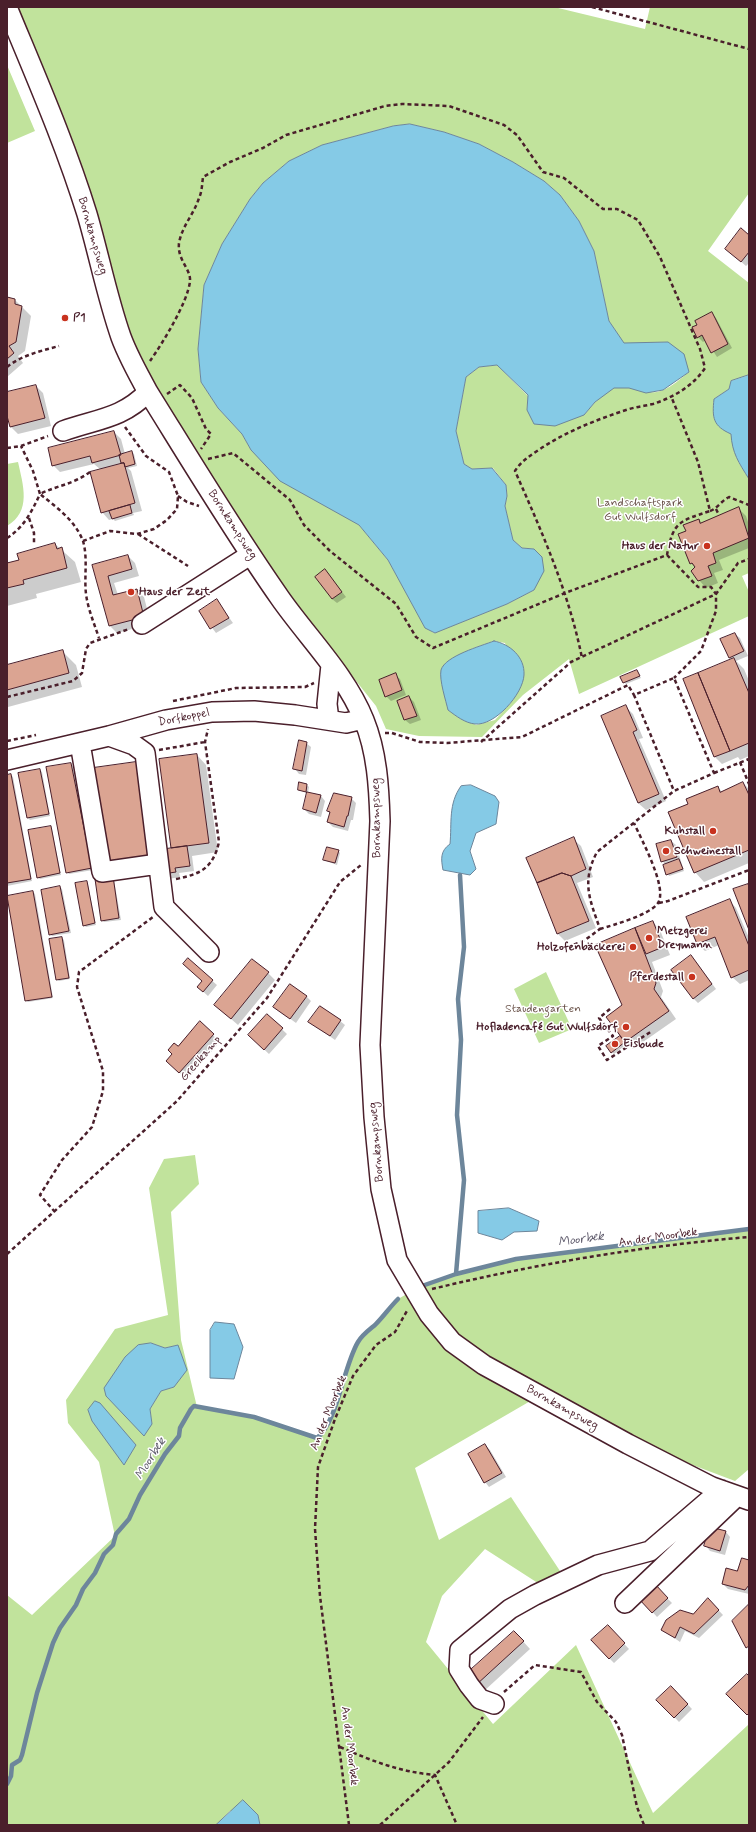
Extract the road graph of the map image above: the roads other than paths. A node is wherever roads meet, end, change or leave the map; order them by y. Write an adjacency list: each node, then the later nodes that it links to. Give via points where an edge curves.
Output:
1 (7, 7): 2 (street, Bornkampsweg, via 68,157 87,214 122,339)
2 (156, 394): 3 (street, via 140,400 117,415); 4 (street, Bornkampsweg)
3 (63, 431)
4 (250, 555): 5 (street); 6 (street, Bornkampsweg)
5 (142, 624)
6 (331, 665): 7 (street, via 327,704); 8 (street, Bornkampsweg, via 356,702)
7 (329, 720): 8 (street, Dorfkoppel); 9 (street, Dorfkoppel, via 254,711 212,712 166,720)
8 (366, 726): 14 (street, Bornkampsweg, via 379,789 379,851 370,1045 374,1117 381,1189 397,1260 429,1314 452,1342 484,1365 628,1444)
9 (109, 736): 10 (street, Dorfkoppel); 12 (street, via 134,745 145,753)
10 (80, 743): 11 (street, Dorfkoppel); 12 (street, via 102,872)
11 (7, 760)
12 (160, 873): 13 (street, via 164,907)
13 (209, 952)
14 (733, 1495): 15 (street); 16 (street, via 650,1551 598,1565 510,1609 460,1650 459,1668 469,1685 480,1699)
15 (625, 1603)
16 (494, 1704)

